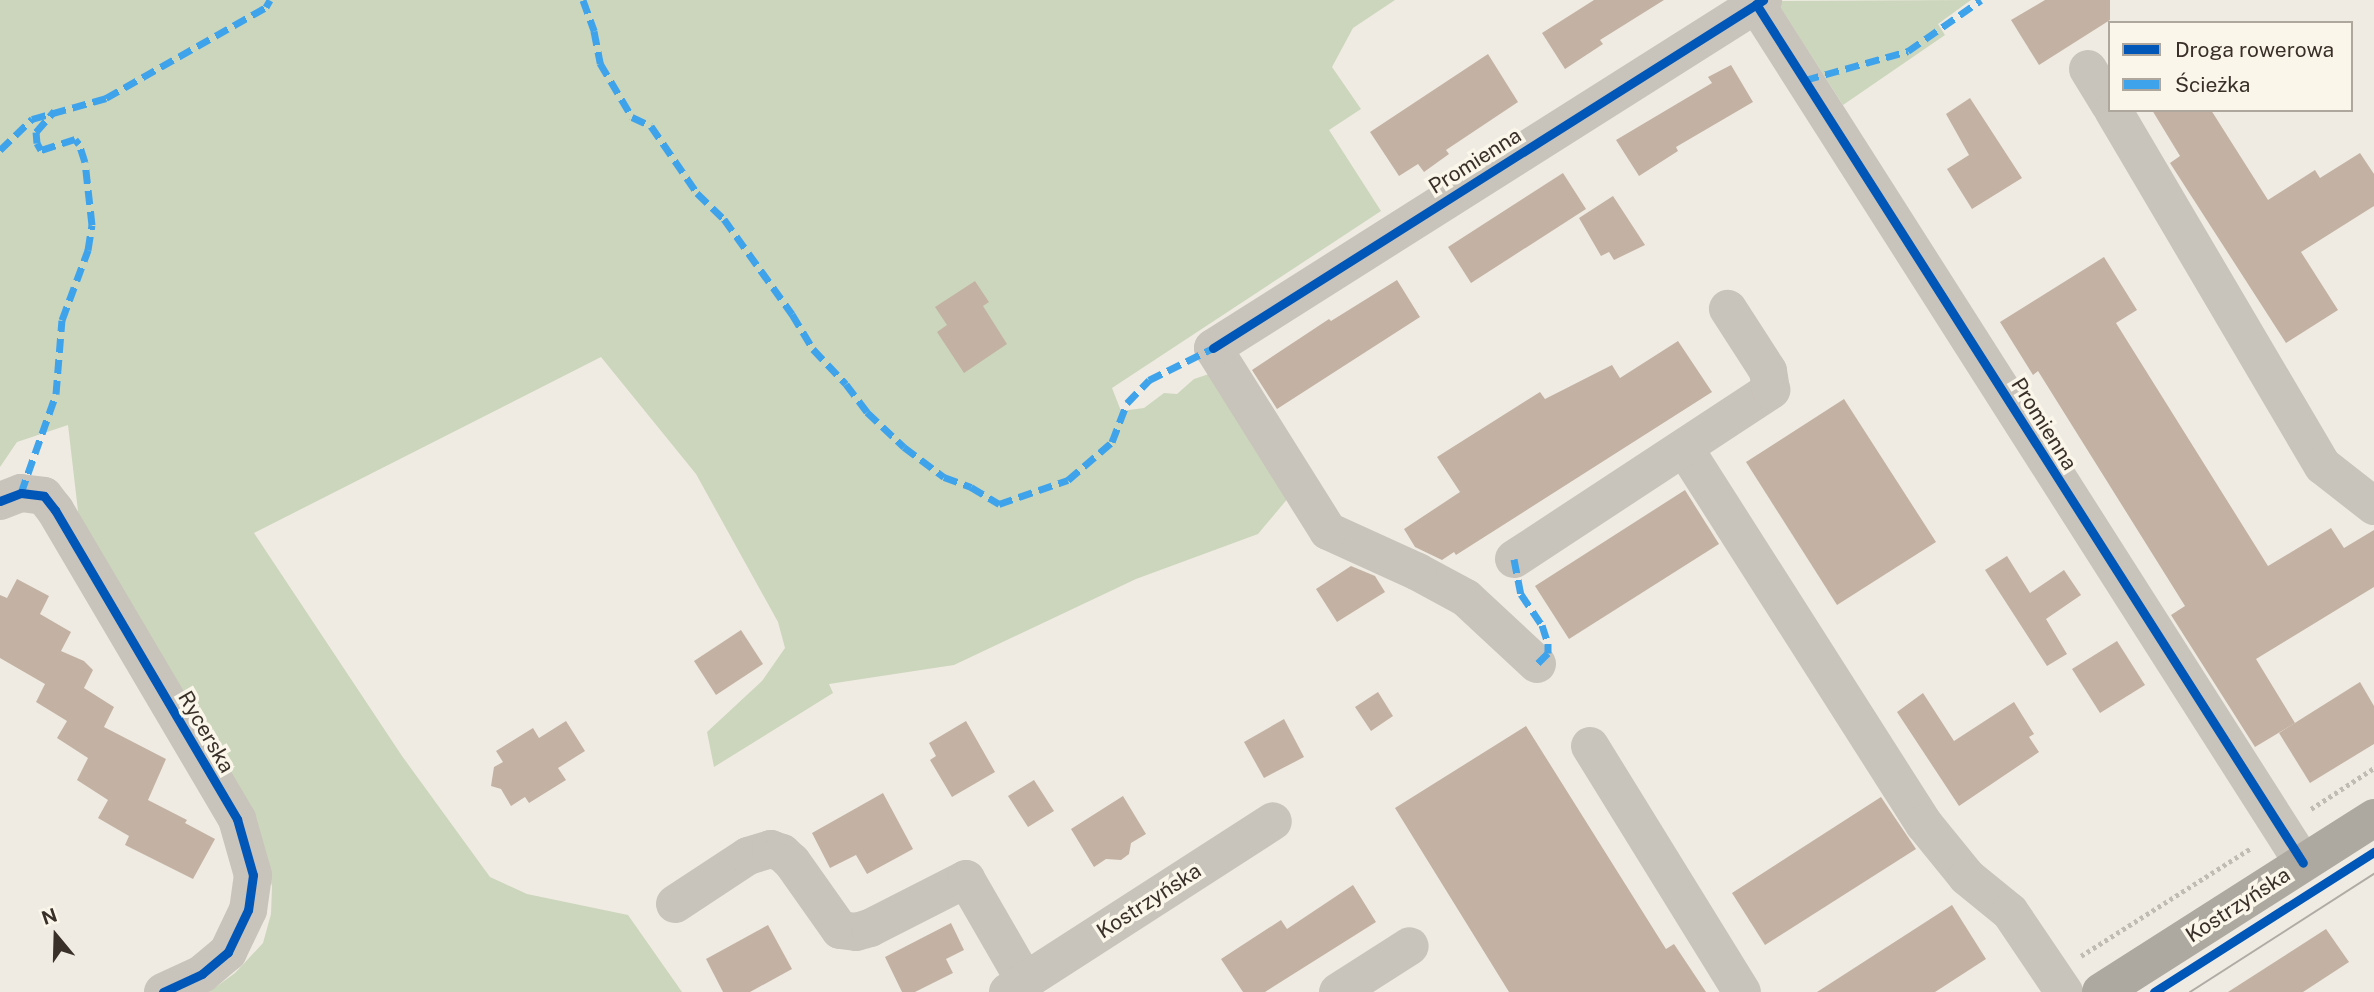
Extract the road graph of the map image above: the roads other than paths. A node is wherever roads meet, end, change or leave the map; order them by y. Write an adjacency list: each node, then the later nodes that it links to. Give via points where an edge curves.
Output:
1 (1759, 2): 10 (street, Promienna, via 1213,348 1328,531 1466,598); 14 (street, Promienna)
2 (2088, 69): 3 (street)
3 (2108, 102)
4 (2114, 112): 8 (street, via 2323,466)
5 (1728, 309): 6 (street, via 1768,371 1770,390)
6 (1685, 449): 9 (street); 17 (street, via 1924,824 1967,877 2010,912)
7 (11, 497): 19 (street, Rycerska, via 44,496 55,510 237,819 253,875 248,910 228,952 202,974)
8 (2374, 506)
9 (1514, 559)
10 (1537, 664)
11 (1590, 746): 21 (street)
12 (2374, 818): 14 (main road, Kostrzyńska)
13 (1273, 821): 18 (street, Kostrzyńska)
14 (2303, 863): 22 (main road, Kostrzyńska)
15 (675, 904): 18 (street, Kostrzyńska, via 748,856 771,849 792,862 840,930 870,928 966,879)
16 (1410, 946): 20 (street)
17 (2058, 983)
18 (1017, 986)
19 (163, 992)
20 (1338, 992)
21 (1742, 992)
22 (2101, 992)

